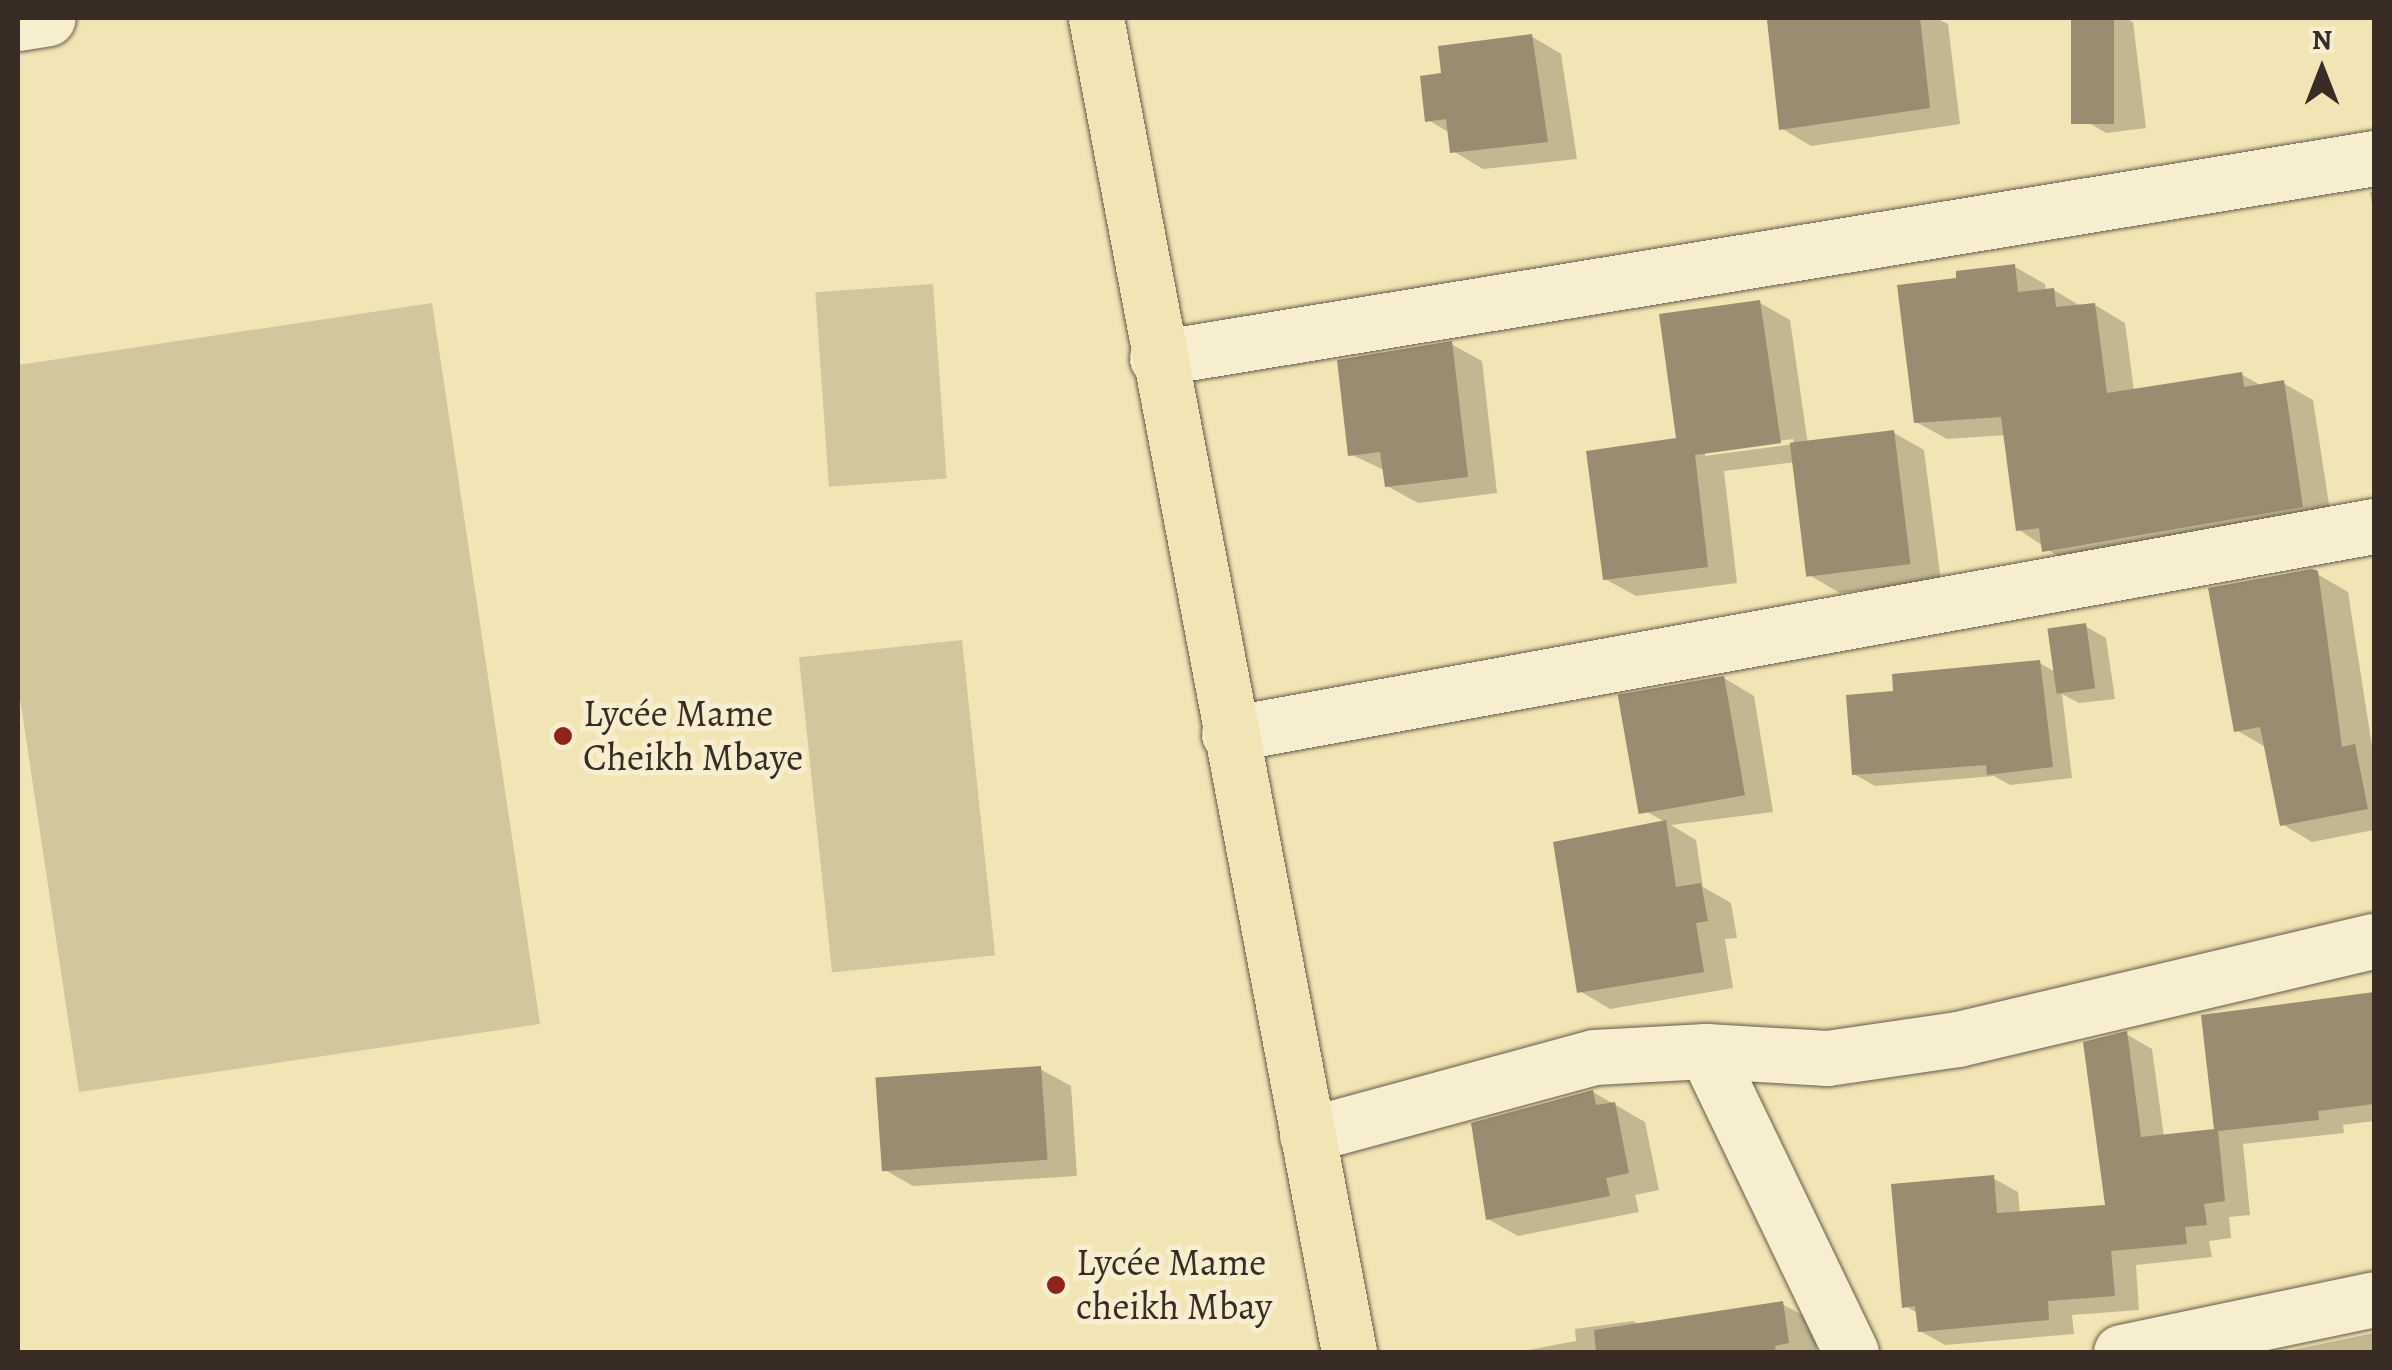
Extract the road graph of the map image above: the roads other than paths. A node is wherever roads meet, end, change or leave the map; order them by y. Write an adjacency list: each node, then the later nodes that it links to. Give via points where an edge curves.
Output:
1 (48, 18): 3 (street)
2 (1096, 18): 5 (main road)
3 (18, 23)
4 (2374, 158): 5 (street)
5 (1157, 358): 7 (main road)
6 (2374, 526): 7 (street)
7 (1228, 734): 10 (main road)
8 (2374, 942): 9 (street, via 1958,1040 1827,1058)
9 (1706, 1051): 10 (street, via 1594,1057); 13 (street)
10 (1307, 1136): 12 (main road)
11 (2374, 1299): 14 (street)
12 (1349, 1352)
13 (1851, 1352)
14 (2121, 1352)

